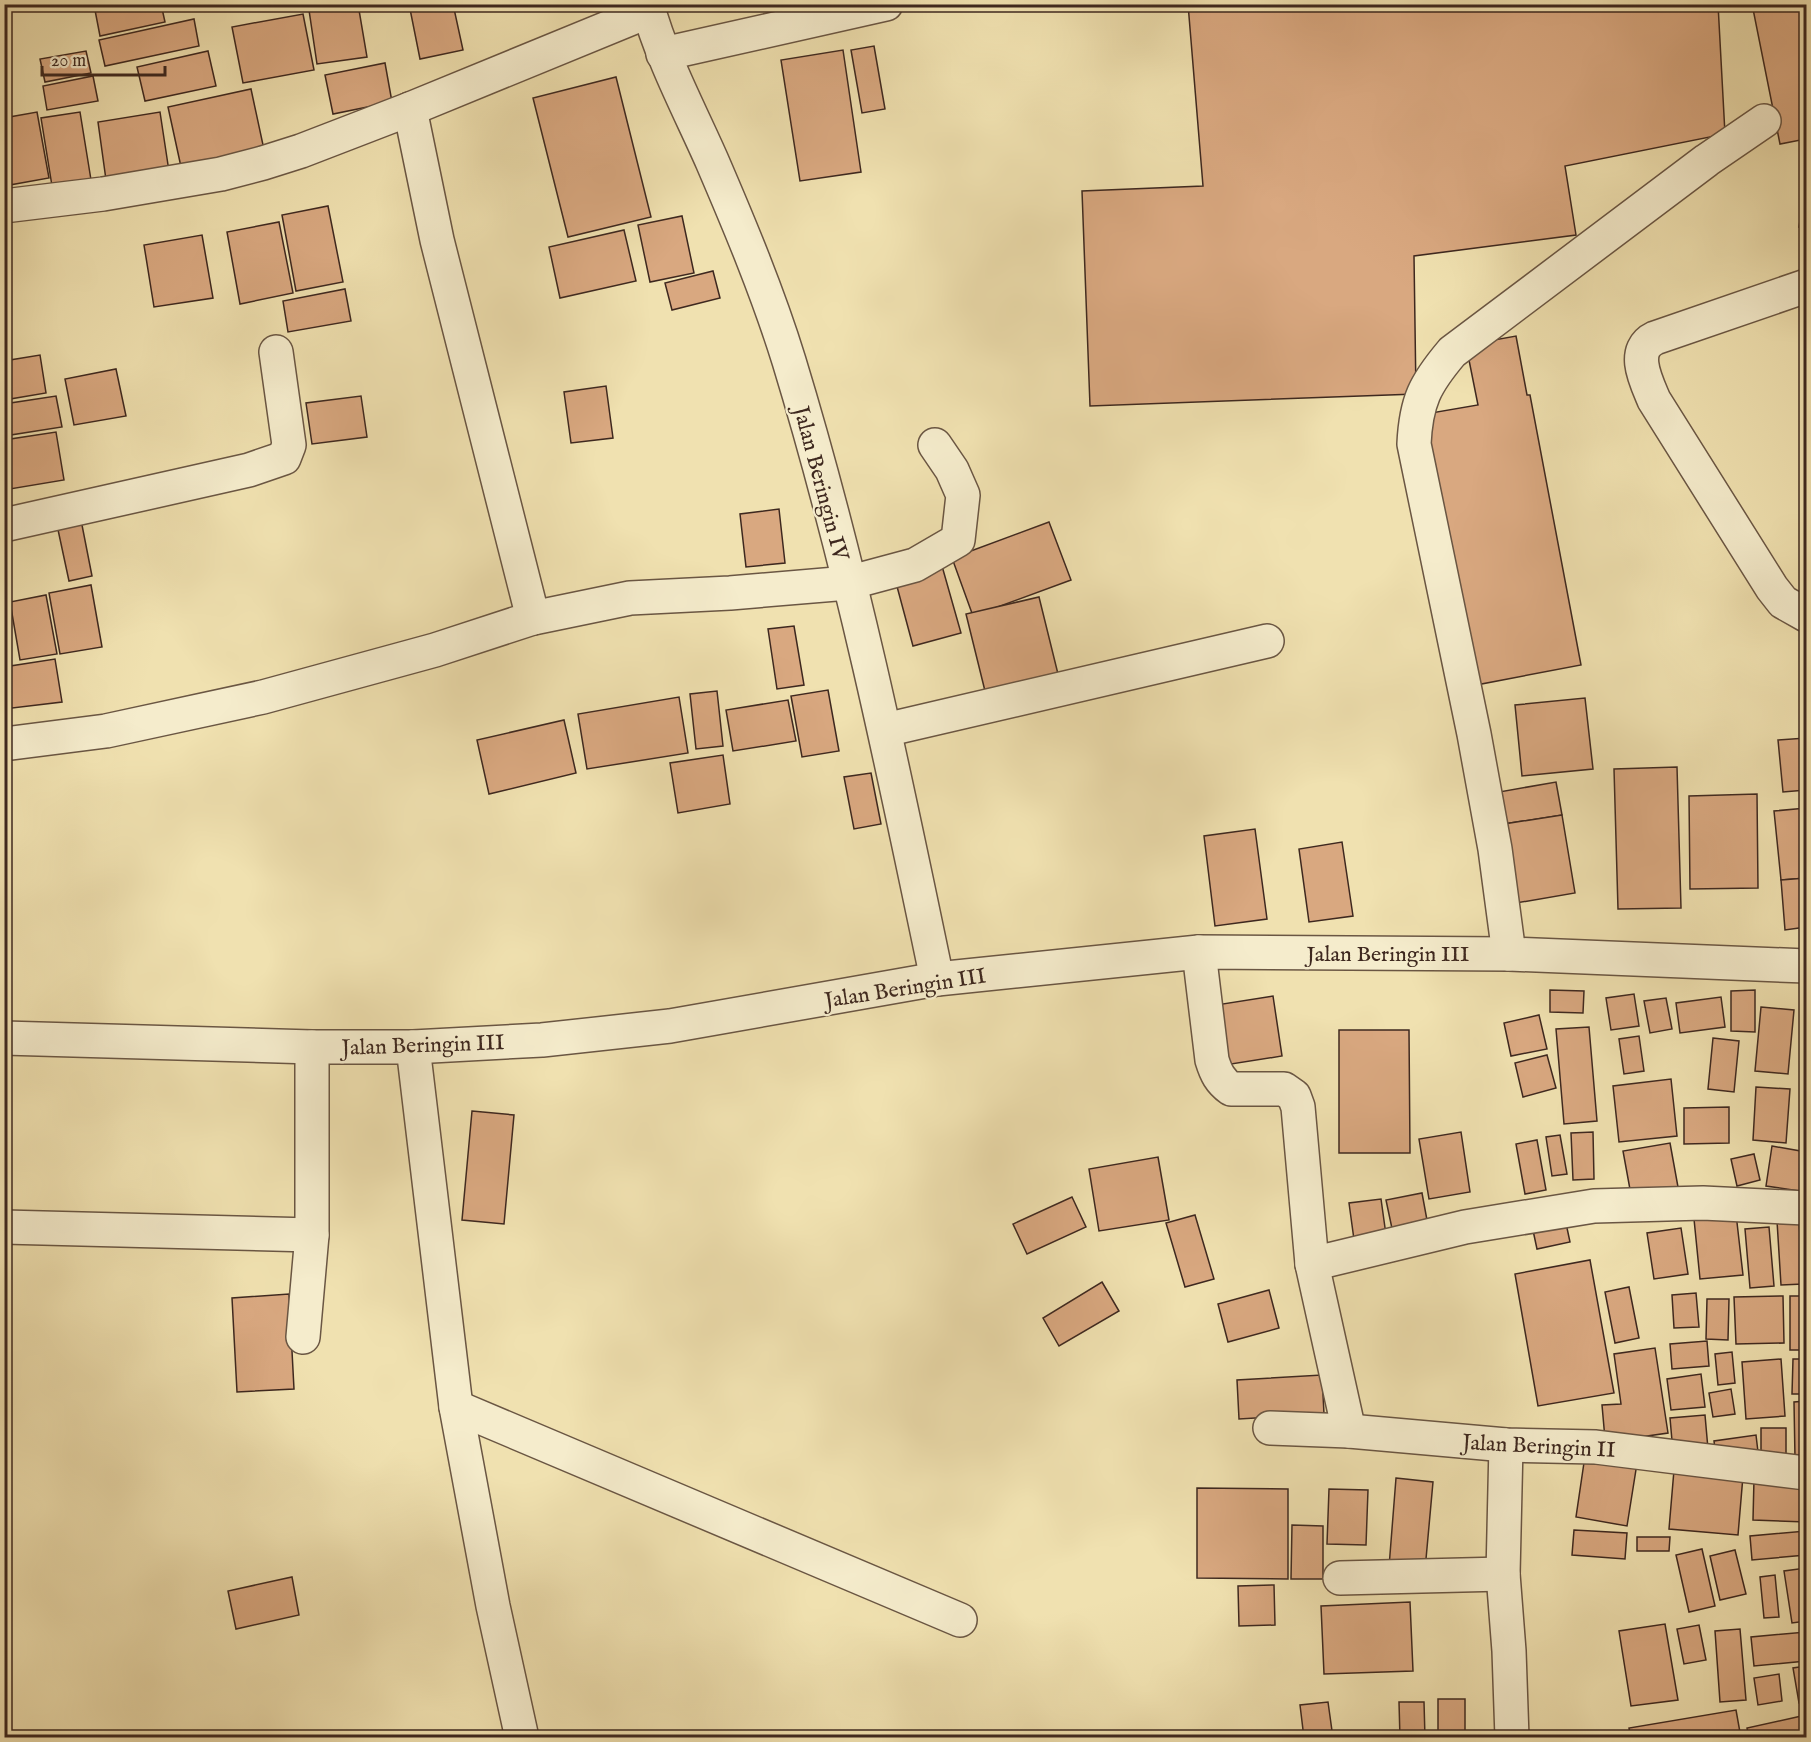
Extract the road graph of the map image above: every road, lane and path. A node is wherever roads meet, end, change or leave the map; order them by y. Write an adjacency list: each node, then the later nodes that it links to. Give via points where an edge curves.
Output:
1 (886, 4): 3 (street)
2 (648, 8): 3 (street, Jalan Beringin IV); 4 (street)
3 (663, 54): 11 (street, Jalan Beringin IV, via 751,255 785,350)
4 (410, 109): 6 (street, via 301,151 221,174); 13 (street, via 437,240)
5 (1764, 121): 18 (street, via 1452,352 1431,377 1420,401 1414,444 1474,734)
6 (4, 207)
7 (1806, 286): 12 (street, via 1655,338 1644,348 1641,365 1654,400 1772,588 1783,602)
8 (276, 352): 10 (street, via 289,444 284,458 249,470)
9 (935, 445): 11 (street, via 963,495 958,540 915,565)
10 (4, 525)
11 (848, 583): 13 (street, via 630,598); 15 (street, Jalan Beringin IV)
12 (1806, 615)
13 (533, 618): 16 (street, via 435,650 263,697 106,731)
14 (1266, 641): 15 (street)
15 (885, 730): 20 (street, Jalan Beringin IV)
16 (4, 744)
17 (1199, 952): 18 (street, Jalan Beringin III); 20 (street, Jalan Beringin III); 27 (street, via 1216,1073 1232,1089 1284,1089 1294,1096 1298,1107)
18 (1509, 954): 19 (street, Jalan Beringin III)
19 (1806, 966)
20 (937, 979): 23 (street, Jalan Beringin III, via 670,1026 542,1040)
21 (4, 1038): 22 (street, Jalan Beringin III)
22 (312, 1047): 23 (street, Jalan Beringin III); 26 (street)
23 (413, 1047): 29 (street)
24 (1806, 1208): 27 (street, via 1703,1203 1594,1206 1465,1227)
25 (4, 1227): 26 (street)
26 (312, 1235): 28 (street)
27 (1312, 1264): 31 (street)
28 (303, 1337)
29 (456, 1407): 36 (street); 37 (street)
30 (1270, 1428): 31 (street, Jalan Beringin II)
31 (1349, 1431): 32 (street, Jalan Beringin II)
32 (1506, 1445): 33 (street, Jalan Beringin II, via 1605,1448); 34 (street)
33 (1806, 1473)
34 (1503, 1574): 35 (street); 38 (street)
35 (1340, 1578)
36 (960, 1620)
37 (522, 1737)
38 (1512, 1737)

